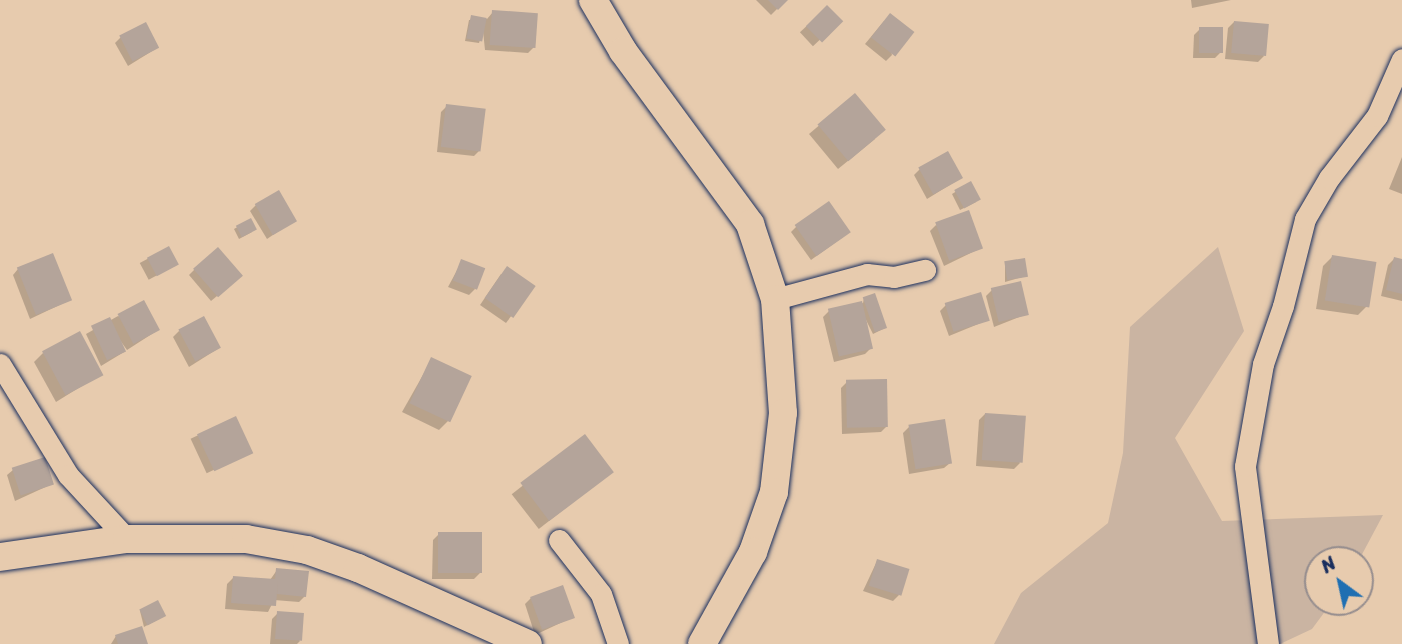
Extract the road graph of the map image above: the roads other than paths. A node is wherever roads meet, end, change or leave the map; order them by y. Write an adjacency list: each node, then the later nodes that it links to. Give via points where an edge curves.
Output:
1 (593, 0): 4 (street, via 623,51 744,215 767,264)
2 (1402, 59): 12 (street, via 1377,116 1329,178 1305,219 1263,364 1245,466)
3 (925, 270): 4 (street, via 894,277 867,274)
4 (775, 299): 11 (street, via 783,413 774,492 753,552)
5 (0, 364): 6 (street, via 68,475)
6 (127, 539): 8 (street); 9 (street, via 246,538 307,550)
7 (559, 540): 10 (street, via 601,594)
8 (0, 557)
9 (528, 644)
10 (618, 644)
11 (702, 644)
12 (1268, 644)

